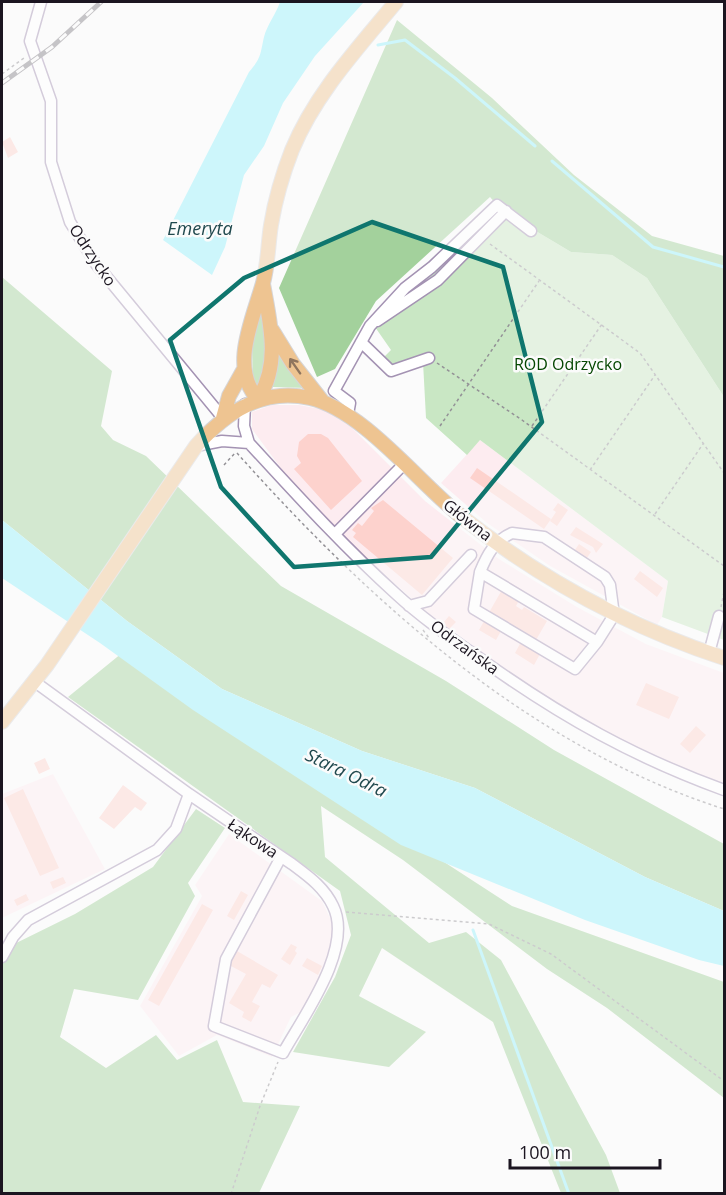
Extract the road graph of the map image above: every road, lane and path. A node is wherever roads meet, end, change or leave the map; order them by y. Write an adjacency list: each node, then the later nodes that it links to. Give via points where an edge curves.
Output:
1 (42, 2): 3 (street, via 30,41)
2 (396, 2): 9 (main road, via 338,73 303,127 272,223)
3 (34, 56): 4 (path); 21 (street, Odrzycko, via 46,79 51,101 51,162 70,222 96,264)
4 (2, 74)
5 (506, 211): 6 (street); 7 (street); 10 (street, via 497,205)
6 (531, 231)
7 (480, 238): 8 (path); 10 (street, via 438,280)
8 (540, 280): 11 (path); 17 (path)
9 (263, 284): 12 (main road); 15 (main road, via 256,298)
10 (372, 323): 13 (street)
11 (602, 324): 16 (path, via 640,352); 23 (path)
12 (271, 328): 18 (main road, via 268,382); 19 (main road, one-way to 12)
13 (361, 342): 14 (street, via 391,371); 20 (street, via 333,391 350,403)
14 (429, 358): 17 (path)
15 (243, 371): 18 (main road); 21 (main road, via 229,396)
16 (655, 374): 25 (path); 29 (path)
17 (468, 384): 22 (path); 23 (path)
18 (251, 402): 19 (main road, Główna, via 290,395); 21 (main road, Główna); 24 (street, via 244,426)
19 (323, 402): 20 (main road, Główna)
20 (348, 414): 28 (main road, Główna)
21 (223, 418): 26 (main road)
22 (440, 426)
23 (531, 427): 29 (path)
24 (249, 443): 26 (street, via 222,441); 32 (street, Odrzańska)
25 (704, 443): 30 (path); 31 (path)
26 (196, 446): 44 (main road)
27 (224, 465): 48 (path, via 237,451 352,574 422,635 514,704 632,773)
28 (404, 465): 32 (street); 33 (main road, Główna)
29 (590, 470): 31 (path)
30 (724, 472)
31 (654, 515): 35 (path)
32 (335, 534): 38 (street, Odrzańska)
33 (496, 543): 36 (street); 39 (main road, Główna); 39 (street, via 512,533 544,537 604,576 610,585)
34 (471, 555): 38 (street, via 428,601)
35 (724, 566)
36 (480, 572): 41 (street); 41 (street, via 474,609 546,653 575,669)
37 (724, 592): 40 (path)
38 (409, 606): 46 (street, Odrzańska, via 524,690 602,738)
39 (614, 615): 41 (street); 42 (main road, Główna)
40 (719, 616): 42 (street)
41 (597, 642)
42 (709, 653): 43 (main road, Główna)
43 (724, 658)
44 (35, 682): 45 (main road); 47 (street, Łąkowa)
45 (2, 722)
46 (724, 790)
47 (189, 794): 49 (street, Łąkowa); 51 (street, via 176,829 157,850)
48 (724, 809)
49 (281, 857): 50 (street, Łąkowa, via 322,888); 54 (street, via 226,959 214,1026)
50 (336, 914): 54 (street, Łąkowa, via 339,935 334,956); 55 (path, via 379,913 489,924 551,954)
51 (20, 927): 52 (street); 53 (street)
52 (2, 935)
53 (2, 957)
54 (282, 1053): 56 (path)
55 (724, 1081)
56 (231, 1194)

